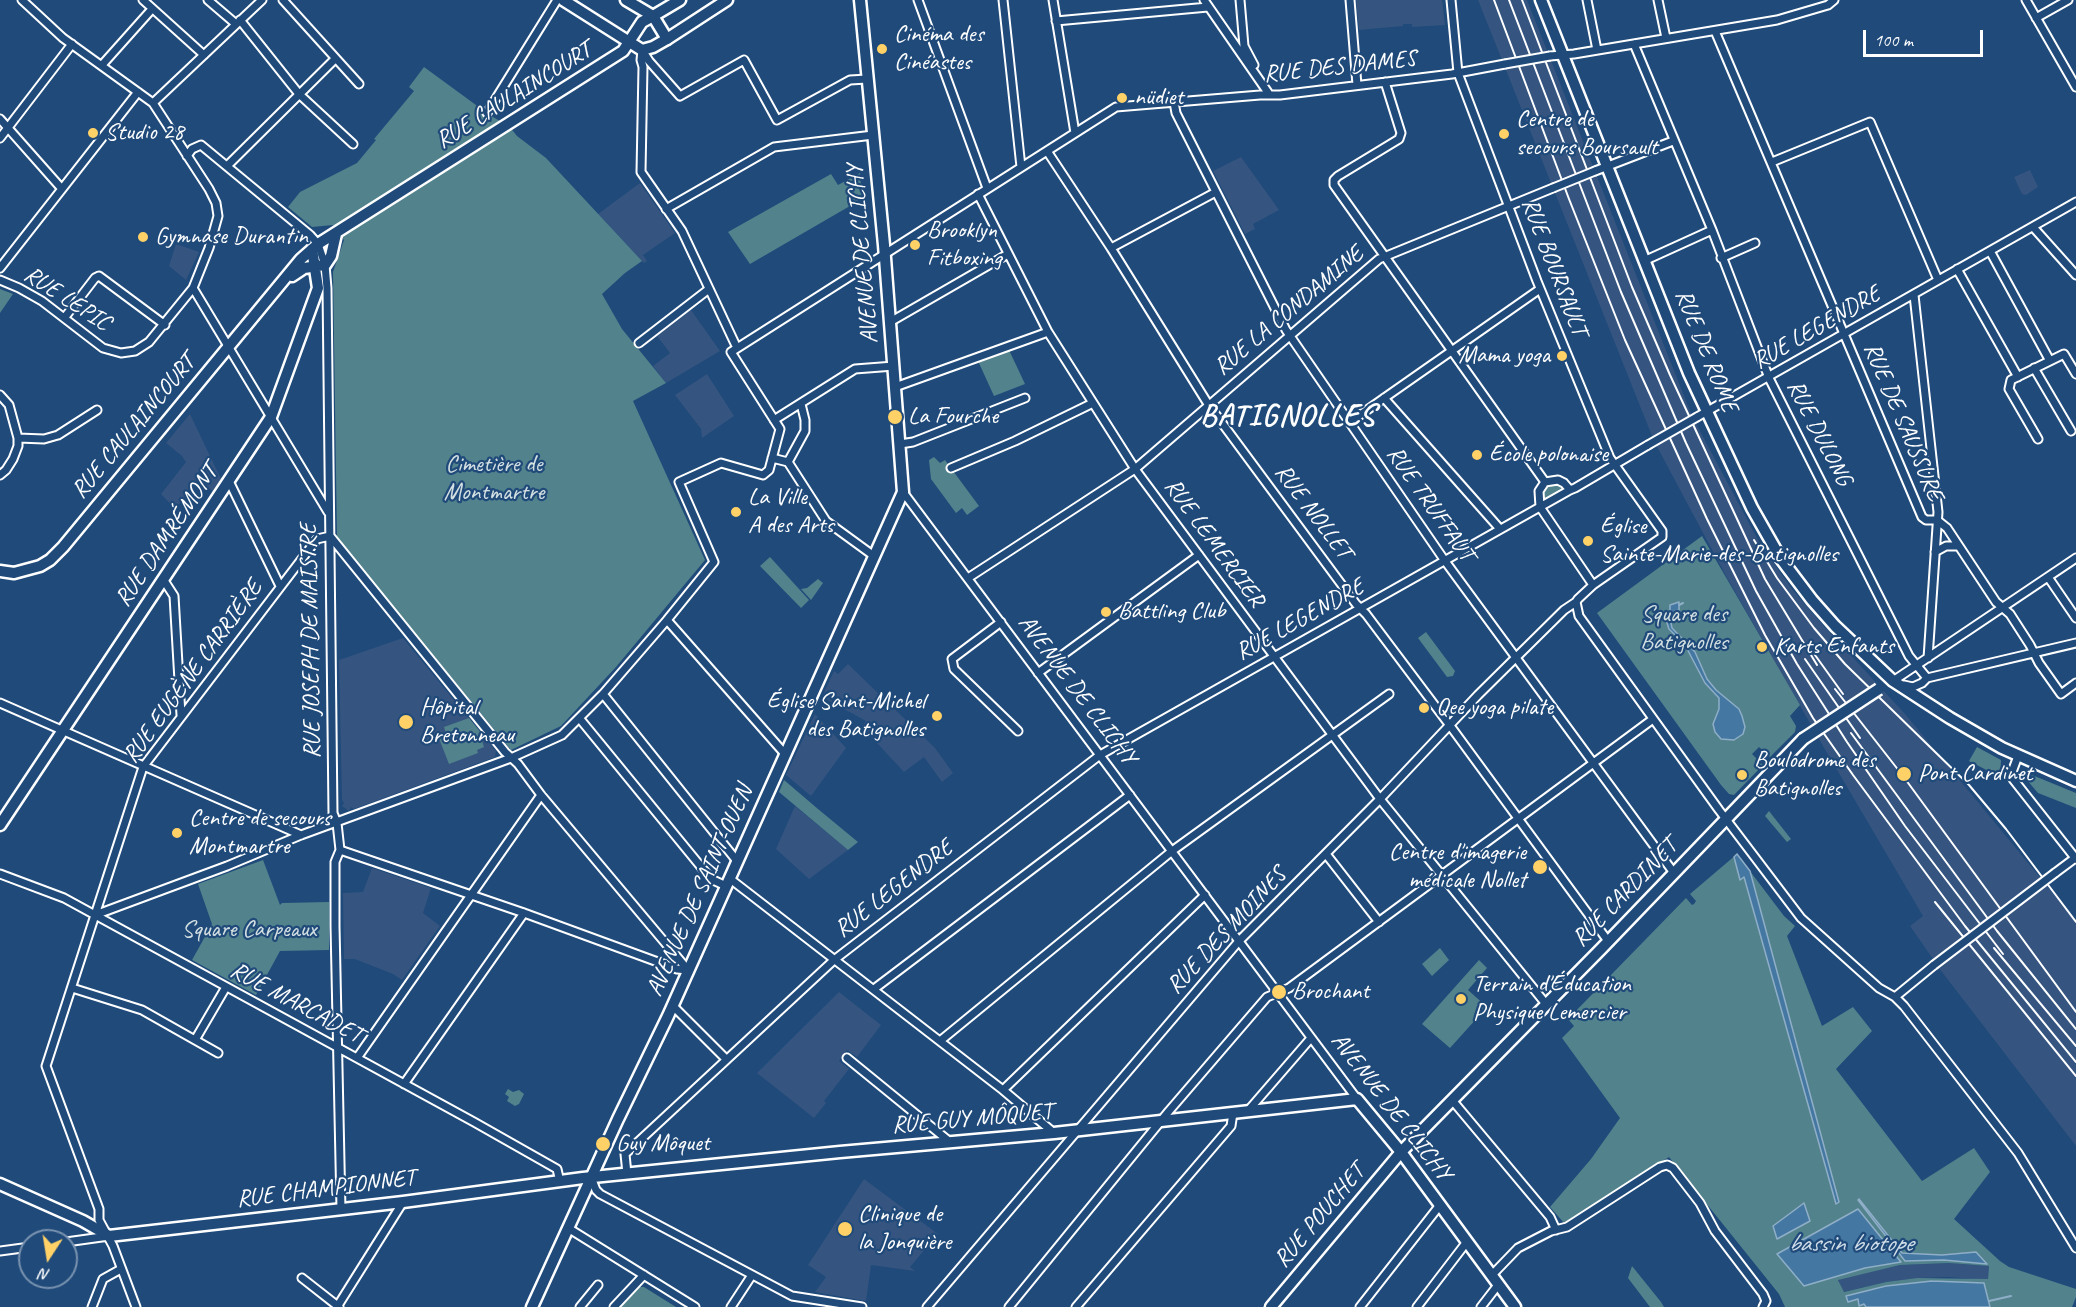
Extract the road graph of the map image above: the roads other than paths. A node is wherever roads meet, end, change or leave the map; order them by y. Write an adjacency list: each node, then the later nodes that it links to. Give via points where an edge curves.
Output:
1 (22, 0): 33 (street)
2 (143, 0): 25 (street)
3 (208, 0): 29 (street)
4 (262, 0): 29 (street)
5 (283, 0): 40 (street)
6 (557, 0): 54 (street)
7 (563, 0): 35 (main road)
8 (626, 0): 26 (main road)
9 (680, 0): 26 (main road)
10 (727, 0): 32 (main road)
11 (860, 0): 43 (main road, AVENUE DE CLICHY)
12 (918, 0): 68 (street)
13 (1003, 0): 67 (street)
14 (1053, 0): 28 (street)
15 (1240, 0): 47 (street, via 1244,45)
16 (1350, 0): 46 (street)
17 (1451, 0): 42 (street, RUE BOURSAULT)
18 (1541, 0): 39 (main road, RUE DE ROME)
19 (1587, 0): 37 (street)
20 (1658, 0): 31 (street)
21 (1834, 0): 30 (street, RUE DES DAMES, via 1777,20)
22 (2026, 0): 27 (street)
23 (2068, 0): 27 (street)
24 (1206, 3): 28 (street); 47 (street)
25 (152, 9): 38 (street); 41 (street)
26 (653, 16): 32 (main road); 35 (main road, via 642,22)
27 (2036, 18): 48 (street)
28 (1056, 21): 57 (street)
29 (238, 22): 38 (street); 50 (street)
30 (1715, 31): 31 (street, RUE DES DAMES); 64 (street, RUE DE SAUSSURE)
31 (1666, 38): 34 (street, RUE DES DAMES)
32 (667, 39): 36 (main road)
33 (72, 44): 41 (street); 56 (street)
34 (1634, 44): 37 (street, RUE DES DAMES); 60 (street, RUE DULONG)
35 (626, 47): 36 (main road); 77 (main road, RUE CAULAINCOURT)
36 (642, 50): 43 (street, via 680,96 744,60 777,120 850,80); 74 (street, via 641,172)
37 (1597, 50): 39 (street, RUE DES DAMES)
38 (204, 55): 53 (street)
39 (1562, 56): 42 (street, RUE DES DAMES, bridge); 66 (main road, RUE DE ROME)
40 (335, 59): 45 (street); 50 (street)
41 (102, 65): 49 (street)
42 (1458, 73): 44 (street, RUE DES DAMES); 73 (street, RUE BOURSAULT)
43 (867, 79): 58 (main road, AVENUE DE CLICHY)
44 (1385, 82): 46 (street, RUE DES DAMES); 84 (street, via 1401,133 1399,139 1338,176 1334,183)
45 (359, 84)
46 (1358, 86): 51 (street, RUE DES DAMES)
47 (1264, 87): 51 (street)
48 (2076, 87)
49 (138, 92): 53 (street); 69 (street)
50 (299, 94): 61 (street); 65 (street)
51 (1269, 94): 52 (street, RUE DES DAMES)
52 (1174, 102): 57 (street, RUE DES DAMES, via 1120,106); 70 (street, RUE TRUFFAUT)
53 (153, 103): 63 (street, RUE LEPIC)
54 (488, 113)
55 (0, 118): 56 (street)
56 (9, 128): 59 (street); 69 (street)
57 (1075, 133): 62 (street, RUE DES DAMES)
58 (873, 135): 74 (street, via 774,147); 82 (main road, AVENUE DE CLICHY)
59 (0, 138)
60 (1673, 141): 66 (street, RUE LA CONDAMINE); 76 (street, RUE DULONG)
61 (352, 144)
62 (1047, 151): 67 (street, RUE DES DAMES); 80 (street, RUE NOLLET)
63 (187, 156): 65 (street, via 201,145); 94 (street, RUE LEPIC, via 218,209 217,225)
64 (1772, 162): 92 (street, via 1870,122); 103 (street, RUE DE SAUSSURE)
65 (227, 166): 79 (street)
66 (1608, 166): 73 (street, RUE LA CONDAMINE, bridge); 86 (main road, RUE DE ROME)
67 (1021, 167): 68 (street, RUE DES DAMES)
68 (987, 188): 71 (street, RUE DES DAMES)
69 (62, 189): 88 (street)
70 (1216, 192): 80 (street); 102 (street, RUE TRUFFAUT)
71 (978, 194): 82 (street, RUE DES DAMES); 83 (street, RUE LEMERCIER)
72 (2076, 202): 75 (street, RUE LEGENDRE)
73 (1509, 206): 84 (street, RUE LA CONDAMINE); 96 (street, RUE BOURSAULT)
74 (666, 209): 95 (street, via 682,231)
75 (2033, 227): 81 (street, RUE LEGENDRE); 90 (street)
76 (1712, 230): 85 (street, RUE DULONG); 86 (street)
77 (336, 234): 79 (main road, RUE CAULAINCOURT); 87 (main road, via 331,256)
78 (1755, 243): 85 (street)
79 (315, 246): 87 (main road, RUE DAMRÉMONT); 93 (main road, RUE CAULAINCOURT)
80 (1111, 248): 120 (street, RUE NOLLET)
81 (1990, 251): 89 (street, RUE LEGENDRE); 108 (street)
82 (885, 254): 99 (main road, AVENUE DE CLICHY); 106 (street, RUE DES DAMES)
83 (1008, 254): 99 (street); 101 (street, RUE LEMERCIER)
84 (1384, 256): 102 (street, RUE LA CONDAMINE); 107 (street)
85 (1721, 258): 113 (street, RUE DULONG)
86 (1646, 260): 122 (main road, RUE DE ROME)
87 (320, 266): 93 (main road, RUE CAULAINCOURT, via 300,270); 123 (main road, RUE DAMRÉMONT, via 318,288); 141 (street, RUE JOSEPH DE MAISTRE, via 328,294)
88 (0, 268)
89 (1957, 269): 92 (street, RUE LEGENDRE); 112 (street)
90 (2076, 275)
91 (0, 280): 98 (street, RUE LEPIC)
92 (1938, 280): 97 (street, RUE LEGENDRE)
93 (284, 281): 105 (main road, RUE CAULAINCOURT)
94 (193, 288): 100 (street, RUE LEPIC); 105 (street)
95 (709, 289): 104 (street); 106 (street)
96 (1540, 289): 107 (street); 132 (street, RUE BOURSAULT)
97 (1914, 295): 103 (street, RUE LEGENDRE); 142 (street)
98 (65, 317): 100 (street, RUE LEPIC, via 103,348 121,353 144,347); 100 (street, via 99,276)
99 (890, 322): 109 (main road, AVENUE DE CLICHY)
100 (165, 325)
101 (1048, 332): 114 (street); 118 (street, RUE LEMERCIER)
102 (1289, 334): 120 (street, RUE LA CONDAMINE); 125 (street, RUE TRUFFAUT)
103 (1844, 334): 113 (street, RUE LEGENDRE); 142 (street, RUE DE SAUSSURE, via 1922,517)
104 (639, 343)
105 (229, 347): 123 (street); 152 (main road, RUE CAULAINCOURT, via 50,560 27,570)
106 (734, 350): 124 (street)
107 (1452, 352): 117 (street); 137 (street)
108 (2050, 361): 110 (street); 111 (street, via 2064,354)
109 (894, 366): 114 (main road, AVENUE DE CLICHY); 119 (street, via 855,369)
110 (2034, 368): 112 (street); 126 (street)
111 (2076, 374)
112 (2018, 377): 128 (street, via 2011,380 2009,389)
113 (1769, 378): 122 (street, RUE LEGENDRE); 169 (street, RUE DULONG, via 1909,656)
114 (895, 387): 129 (main road, AVENUE DE CLICHY)
115 (0, 394): 127 (street, via 9,405)
116 (1025, 398): 129 (street)
117 (1384, 398): 125 (street); 143 (street)
118 (1093, 403): 133 (street); 134 (street, RUE LEMERCIER)
119 (801, 404): 124 (street); 131 (street, via 805,431)
120 (1208, 404): 134 (street, RUE LA CONDAMINE); 160 (street, RUE NOLLET)
121 (97, 410): 127 (street, via 58,435)
122 (1702, 415): 132 (street, RUE LEGENDRE, bridge); 172 (main road, RUE DE ROME, via 1781,559 1835,626)
123 (271, 417): 136 (main road, RUE DAMRÉMONT); 141 (street)
124 (774, 420): 130 (street, via 780,429)
125 (1350, 422): 151 (street, RUE TRUFFAUT)
126 (2071, 431)
127 (18, 438): 135 (street, via 13,459)
128 (2038, 439)
129 (900, 444): 139 (main road, AVENUE DE CLICHY)
130 (772, 458): 131 (street); 162 (street, via 763,475 721,463 679,482 714,562)
131 (788, 462): 149 (street, via 826,521)
132 (1614, 466): 138 (street, RUE LEGENDRE); 144 (street, RUE BOURSAULT)
133 (951, 468)
134 (1134, 469): 148 (street, RUE LEMERCIER); 154 (street, RUE LA CONDAMINE)
135 (2, 471)
136 (229, 481): 155 (main road, RUE DAMRÉMONT); 157 (street)
137 (1545, 482): 138 (street, via 1558,480); 140 (street, via 1539,491)
138 (1570, 490): 140 (street, RUE LEGENDRE)
139 (903, 492): 149 (main road, AVENUE DE SAINT-OUEN); 154 (street, AVENUE DE CLICHY)
140 (1540, 507): 143 (street, RUE LEGENDRE); 156 (street)
141 (329, 513): 145 (street, RUE JOSEPH DE MAISTRE)
142 (1937, 520): 146 (street, RUE DE SAUSSURE, via 1947,528); 147 (street)
143 (1500, 529): 151 (street, RUE LEGENDRE)
144 (1662, 531): 156 (street, RUE DES MOINES, via 1662,537)
145 (330, 536): 157 (street, RUE EUGÈNE CARRIÈRE, via 317,539); 187 (street); 196 (street, RUE JOSEPH DE MAISTRE, via 333,813)
146 (1957, 546): 147 (street); 159 (street, RUE DE SAUSSURE)
147 (1935, 552): 168 (street)
148 (1199, 555): 166 (street, RUE LEMERCIER); 170 (street)
149 (874, 556): 184 (main road, AVENUE DE SAINT-OUEN)
150 (2076, 558): 153 (street)
151 (1445, 561): 160 (street, RUE LEGENDRE); 167 (street, RUE TRUFFAUT)
152 (0, 571)
153 (2048, 577): 159 (street); 161 (street)
154 (968, 578): 163 (street, AVENUE DE CLICHY)
155 (163, 579): 177 (street, via 174,596); 181 (main road, RUE DAMRÉMONT)
156 (1593, 585): 158 (street, RUE DES MOINES)
157 (280, 586): 177 (street, RUE EUGÈNE CARRIÈRE)
158 (1576, 602): 167 (street, RUE DES MOINES); 179 (street, via 1579,616)
159 (2003, 608): 165 (street, RUE DE SAUSSURE); 168 (street)
160 (1361, 609): 166 (street, RUE LEGENDRE); 180 (street, RUE NOLLET)
161 (2076, 618)
162 (667, 620): 174 (street); 184 (street)
163 (1000, 622): 170 (street, AVENUE DE CLICHY); 182 (street, via 952,658 954,669)
164 (2076, 643): 165 (street)
165 (2034, 653): 171 (street); 173 (street, RUE DE SAUSSURE, via 2061,694)
166 (1275, 657): 183 (street, RUE LEMERCIER); 185 (street, RUE LEGENDRE)
167 (1516, 658): 180 (street, RUE DES MOINES); 188 (street, RUE TRUFFAUT)
168 (1928, 658): 169 (street)
169 (1918, 666): 171 (street, RUE DULONG); 172 (street)
170 (1038, 673): 185 (street, AVENUE DE CLICHY)
171 (1927, 678): 172 (street, via 1913,687)
172 (1893, 681): 186 (main road, RUE DE ROME); 195 (main road, RUE CARDINET, bridge, via 1803,739)
173 (2076, 683)
174 (603, 694): 178 (street); 203 (street)
175 (1389, 694): 183 (street)
176 (0, 703): 181 (street)
177 (181, 715): 189 (street, RUE EUGÈNE CARRIÈRE)
178 (580, 719): 187 (street, via 562,735); 207 (street, via 711,879)
179 (1653, 719): 188 (street); 195 (street)
180 (1449, 725): 193 (street, RUE DES MOINES); 194 (street, RUE NOLLET)
181 (63, 731): 189 (street); 197 (main road, RUE DAMRÉMONT)
182 (1018, 731)
183 (1333, 735): 193 (street, RUE LEMERCIER); 200 (street)
184 (785, 754): 203 (main road, AVENUE DE SAINT-OUEN)
185 (1100, 755): 192 (street, AVENUE DE CLICHY); 215 (street, RUE LEGENDRE)
186 (2018, 756): 190 (main road, RUE DE ROME); 202 (street, via 2013,779)
187 (511, 758): 191 (street); 196 (street)
188 (1594, 763): 194 (street); 204 (street, RUE TRUFFAUT)
189 (143, 767): 198 (street); 211 (street, RUE EUGÈNE CARRIÈRE)
190 (2076, 781)
191 (541, 795): 208 (street); 216 (street)
192 (1130, 795): 200 (street, AVENUE DE CLICHY); 219 (street)
193 (1380, 799): 201 (street, RUE DES MOINES); 206 (street, RUE LEMERCIER)
194 (1519, 819): 206 (street); 214 (street, RUE NOLLET)
195 (1727, 819): 204 (main road, RUE CARDINET); 221 (street, via 1802,918)
196 (337, 823): 198 (street); 199 (street, RUE JOSEPH DE MAISTRE)
197 (0, 825)
198 (301, 835): 211 (street)
199 (339, 850): 208 (street); 227 (street, RUE JOSEPH DE MAISTRE, via 335,862)
200 (1172, 851): 209 (street, AVENUE DE CLICHY); 226 (street)
201 (1326, 854): 212 (street); 213 (street, RUE DES MOINES)
202 (2075, 859): 221 (street, bridge)
203 (737, 861): 207 (main road, AVENUE DE SAINT-OUEN)
204 (1674, 873): 214 (main road, RUE CARDINET)
205 (0, 874): 211 (street, RUE MARCADET, via 64,898)
206 (1442, 876): 212 (street); 222 (street, RUE LEMERCIER)
207 (727, 882): 215 (street); 216 (main road, AVENUE DE SAINT-OUEN)
208 (470, 896): 210 (street); 229 (street)
209 (1205, 896): 213 (street, AVENUE DE CLICHY); 233 (street)
210 (524, 913): 216 (street); 232 (street)
211 (95, 915): 217 (street, RUE MARCADET); 218 (street, RUE EUGÈNE CARRIÈRE)
212 (1379, 922): 220 (street)
213 (1239, 941): 220 (street, AVENUE DE CLICHY); 239 (street, RUE DES MOINES)
214 (1608, 941): 222 (main road, RUE CARDINET)
215 (834, 960): 219 (street); 231 (street, RUE LEGENDRE)
216 (688, 970): 223 (main road, AVENUE DE SAINT-OUEN)
217 (226, 987): 225 (street); 227 (street, RUE MARCADET)
218 (72, 988): 225 (street, via 142,1010); 252 (street, RUE EUGÈNE CARRIÈRE, via 46,1066 99,1209 99,1220)
219 (874, 989): 226 (street)
220 (1278, 993): 224 (street, AVENUE DE CLICHY); 238 (street, via 1267,997)
221 (1895, 998): 255 (street, via 2018,1153)
222 (1546, 1004): 235 (main road, RUE CARDINET)
223 (672, 1005): 231 (street); 244 (main road, AVENUE DE SAINT-OUEN)
224 (1311, 1038): 234 (street, AVENUE DE CLICHY); 236 (street)
225 (195, 1040): 228 (street)
226 (940, 1041): 233 (street)
227 (337, 1048): 229 (street, RUE MARCADET); 249 (street, RUE JOSEPH DE MAISTRE)
228 (218, 1053)
229 (357, 1058): 232 (street, RUE MARCADET)
230 (847, 1058): 241 (street)
231 (726, 1059): 243 (street, RUE LEGENDRE, via 625,1154)
232 (404, 1084): 245 (street, RUE MARCADET, via 557,1168)
233 (1003, 1090): 240 (street)
234 (1357, 1099): 236 (main road, RUE GUY MÔQUET); 242 (main road, AVENUE DE CLICHY)
235 (1452, 1100): 242 (main road, RUE CARDINET); 251 (street, via 1550,1217)
236 (1247, 1112): 237 (main road, RUE GUY MÔQUET)
237 (1233, 1113): 238 (main road, RUE GUY MÔQUET); 275 (street, via 1231,1126)
238 (1161, 1122): 239 (main road, RUE GUY MÔQUET); 274 (street)
239 (1079, 1130): 240 (main road, RUE GUY MÔQUET); 273 (street, RUE DES MOINES)
240 (1054, 1133): 241 (main road, RUE GUY MÔQUET)
241 (950, 1142): 243 (main road, RUE GUY MÔQUET)
242 (1401, 1152): 248 (main road, AVENUE DE CLICHY); 276 (main road, RUE POUCHET)
243 (627, 1174): 244 (main road, RUE GUY MÔQUET)
244 (591, 1178): 245 (main road, RUE CHAMPIONNET); 250 (main road, AVENUE DE SAINT-OUEN); 260 (street, via 600,1194)
245 (560, 1182): 247 (main road, RUE CHAMPIONNET)
246 (0, 1184): 252 (main road)
247 (403, 1202): 249 (main road, RUE CHAMPIONNET); 266 (street)
248 (1440, 1205): 254 (main road, AVENUE DE CLICHY); 277 (street)
249 (341, 1209): 252 (main road, RUE CHAMPIONNET)
250 (568, 1228): 259 (street); 267 (main road, AVENUE DE SAINT-OUEN)
251 (1556, 1230): 262 (street, via 1518,1248); 281 (street, via 1667,1165 1700,1203 1715,1231 1763,1294)
252 (109, 1236): 253 (street, RUE CHAMPIONNET); 258 (street)
253 (78, 1240)
254 (1466, 1242): 262 (main road, AVENUE DE CLICHY); 278 (street)
255 (2076, 1248)
256 (18, 1249): 257 (street)
257 (0, 1251)
258 (121, 1269): 264 (street, via 104,1279); 265 (street)
259 (644, 1275): 269 (street); 270 (street)
260 (752, 1275): 271 (street); 272 (street, via 792,1296)
261 (302, 1278): 266 (street)
262 (1495, 1281): 279 (street); 280 (main road, AVENUE DE CLICHY)
263 (598, 1285): 268 (street)
264 (92, 1307)
265 (135, 1307)
266 (338, 1307)
267 (532, 1307)
268 (580, 1307)
269 (614, 1307)
270 (694, 1307)
271 (731, 1307)
272 (862, 1307)
273 (927, 1307)
274 (1009, 1307)
275 (1076, 1307)
276 (1271, 1307)
277 (1360, 1307)
278 (1417, 1307)
279 (1481, 1307)
280 (1515, 1307)
281 (1763, 1307)

